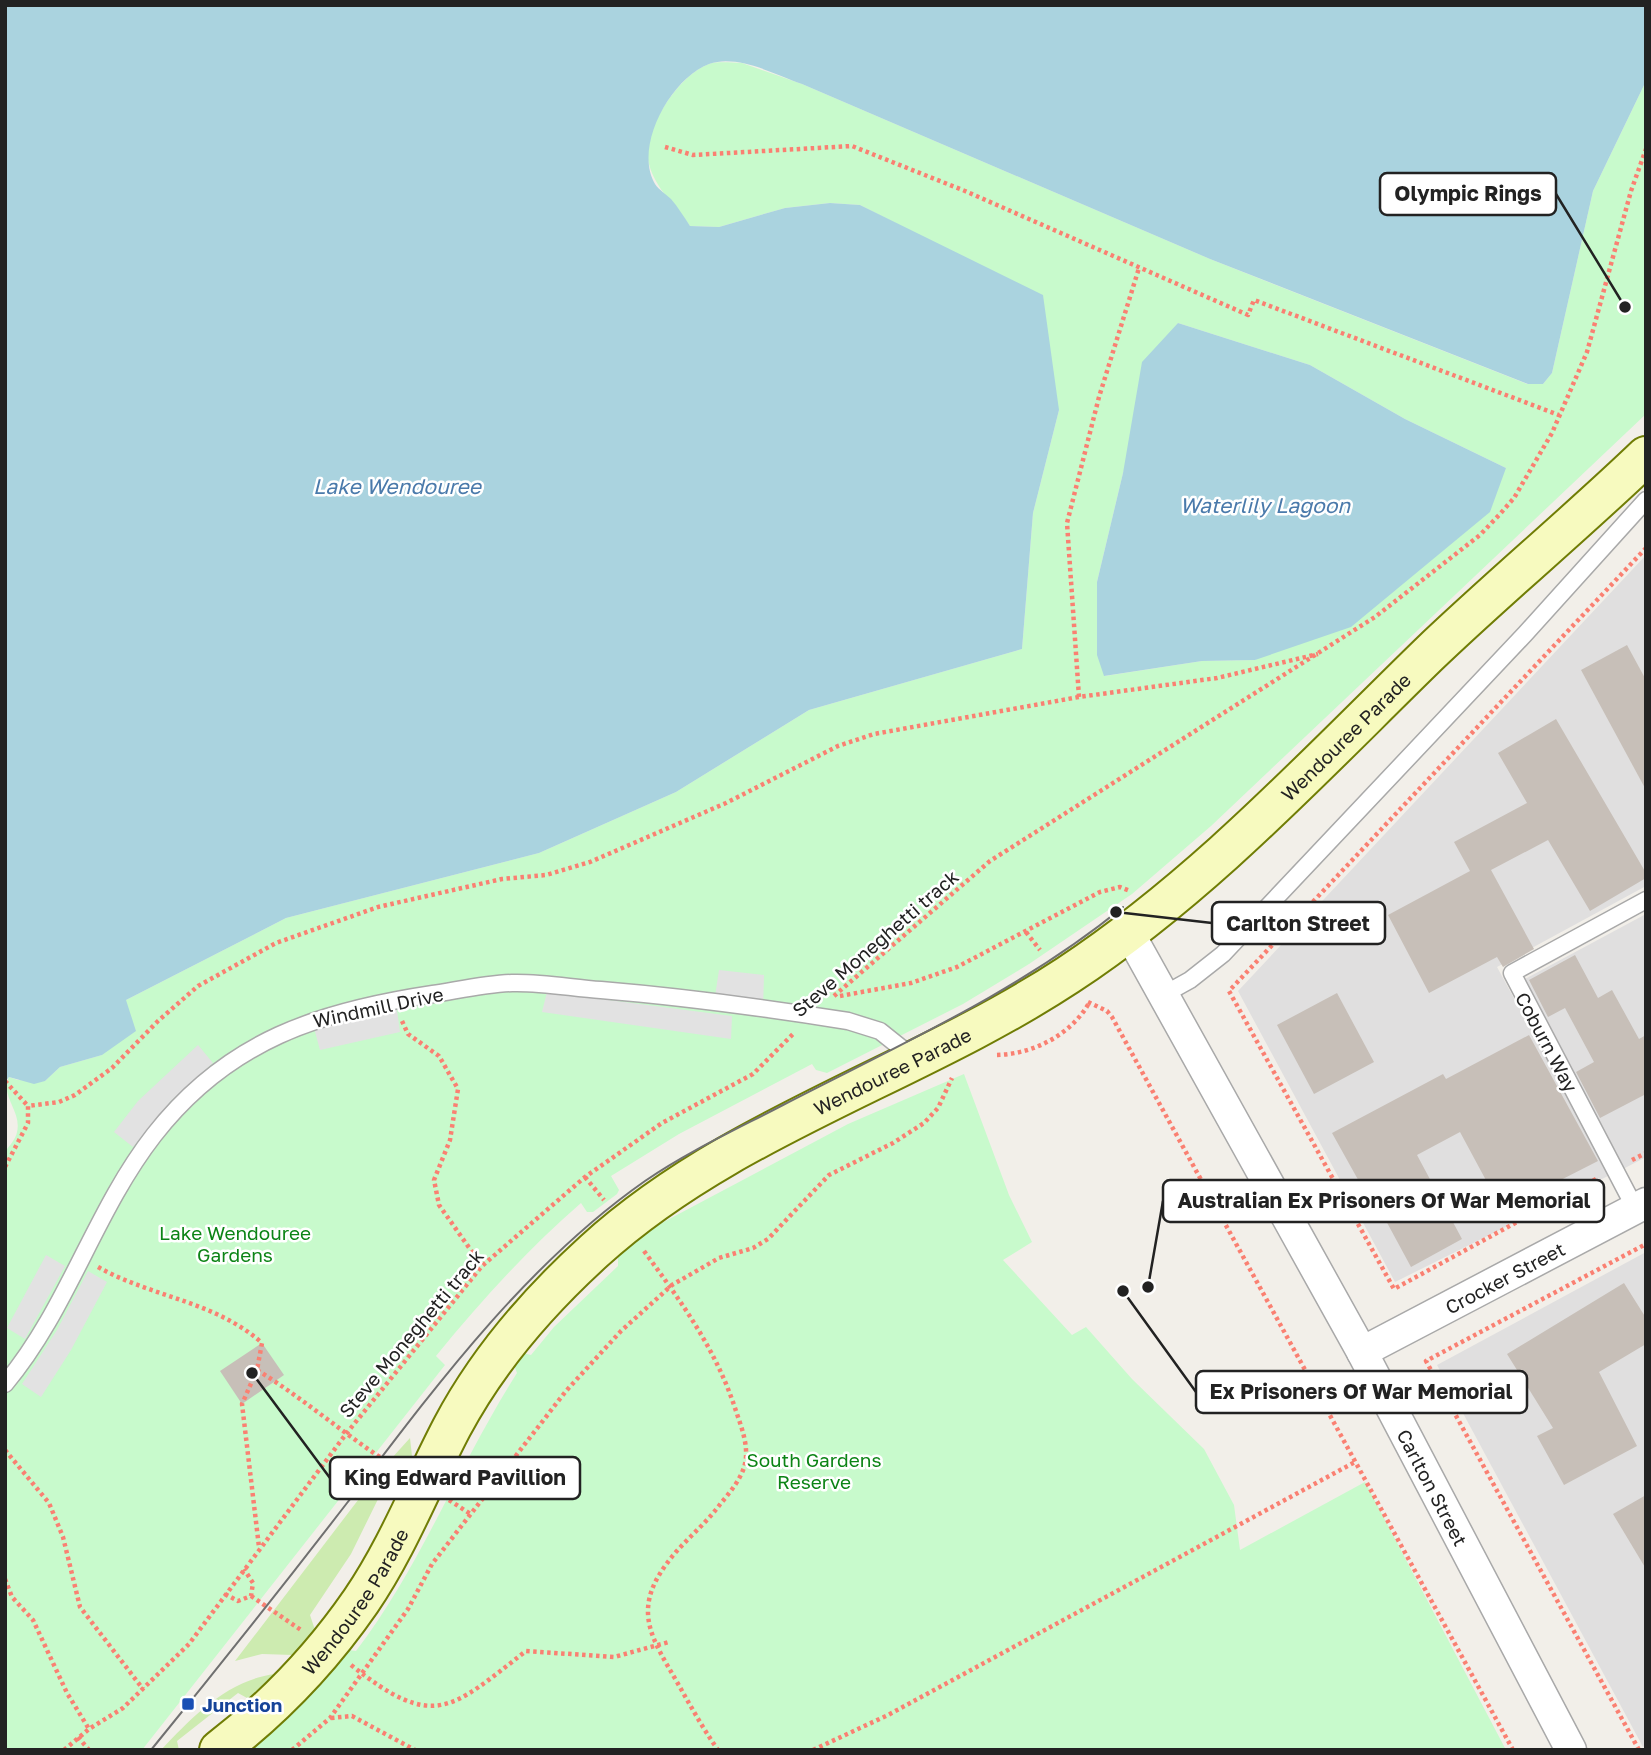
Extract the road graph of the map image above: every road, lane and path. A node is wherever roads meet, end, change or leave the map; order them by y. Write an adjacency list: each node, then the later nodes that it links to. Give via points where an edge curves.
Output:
1 (665, 147): 3 (path, via 694,155 852,145)
2 (1646, 149): 4 (path, Steve Moneghetti track, via 1592,339)
3 (1139, 268): 4 (path, via 1248,315 1254,300); 9 (path, via 1067,523)
4 (1559, 415): 8 (path, Steve Moneghetti track, via 1514,498 1480,535)
5 (1646, 456): 13 (street, Wendouree Parade, via 1438,646 1228,850)
6 (1646, 500): 15 (lane, via 1223,954)
7 (1646, 548): 27 (path, via 1229,991 1394,1289)
8 (1322, 653): 9 (path, via 1217,678); 12 (path, Steve Moneghetti track, via 1152,755 990,861 829,1000 922,980)
9 (1079, 697): 24 (path, via 874,734 838,746 726,803 590,862 546,875 502,879 391,904 276,943 198,986 131,1051 75,1095)
10 (1130, 892): 12 (path, via 1120,887 1100,892)
11 (1646, 900): 27 (lane, Coburn Way, via 1512,973)
12 (1026, 932): 14 (path)
13 (1129, 933): 15 (street, Carlton Street); 21 (street, Wendouree Parade, via 1024,1002)
14 (1040, 950)
15 (1163, 995): 33 (street, Carlton Street)
16 (1082, 999): 17 (path)
17 (1090, 1003): 20 (path, via 1058,1036 1018,1054); 38 (path, via 1112,1017)
18 (399, 1009): 31 (path, via 405,1031 439,1056 458,1089 450,1140 434,1180 439,1205)
19 (812, 1015): 21 (lane, Windmill Drive, via 872,1027); 30 (lane, Windmill Drive, via 514,983 384,1002 310,1020 242,1055 174,1113 130,1168); 31 (path, Steve Moneghetti track, via 753,1073 662,1123 585,1177)
20 (995, 1055)
21 (917, 1061): 39 (street, Wendouree Parade, via 696,1175 597,1248 512,1338 469,1398)
22 (963, 1072): 32 (path, via 953,1078 938,1108 924,1123 829,1175 762,1243 719,1258)
23 (6, 1081): 24 (path)
24 (28, 1106): 26 (path, via 28,1124)
25 (1646, 1153): 27 (path)
26 (5, 1167)
27 (1615, 1169): 28 (lane, Coburn Way)
28 (1640, 1205): 33 (street, Crocker Street)
29 (1646, 1244): 61 (path, via 1426,1361)
30 (82, 1258): 34 (path, via 111,1274 226,1318 262,1343); 35 (lane, Windmill Drive, via 34,1346)
31 (482, 1266): 36 (path, Steve Moneghetti track)
32 (672, 1285): 40 (path, via 621,1331 566,1391); 46 (path, via 725,1378 746,1458 727,1496 676,1552 655,1583 647,1622)
33 (1362, 1352): 60 (street, Carlton Street)
34 (257, 1370): 36 (path, via 286,1386); 41 (path, via 242,1404)
35 (5, 1384)
36 (346, 1434): 39 (path); 41 (path, Steve Moneghetti track)
37 (5, 1450): 48 (path, via 49,1503 63,1537 80,1607)
38 (1356, 1462): 58 (path, via 888,1715); 59 (path)
39 (424, 1484): 40 (path); 54 (street, Wendouree Parade, via 374,1579 338,1633 285,1694)
40 (472, 1515): 47 (path, via 432,1564 408,1609)
41 (259, 1548): 42 (path, Steve Moneghetti track)
42 (244, 1569): 44 (path, Steve Moneghetti track); 44 (path, via 253,1583 251,1596 238,1601)
43 (5, 1579): 50 (path, via 12,1597 33,1620)
44 (225, 1594): 48 (path, Steve Moneghetti track, via 189,1644)
45 (668, 1642): 46 (path)
46 (655, 1646): 47 (path, via 614,1657 526,1651 464,1696 435,1707 405,1702); 57 (path)
47 (362, 1674): 49 (path)
48 (143, 1689): 50 (path, Steve Moneghetti track)
49 (330, 1718): 55 (path); 56 (path, via 352,1716)
50 (89, 1729): 51 (path, Steve Moneghetti track)
51 (78, 1737): 52 (path, Steve Moneghetti track); 53 (path)
52 (64, 1750)
53 (89, 1750)
54 (219, 1750)
55 (292, 1750)
56 (415, 1750)
57 (718, 1750)
58 (813, 1750)
59 (1513, 1750)
60 (1571, 1750)
61 (1639, 1750)

